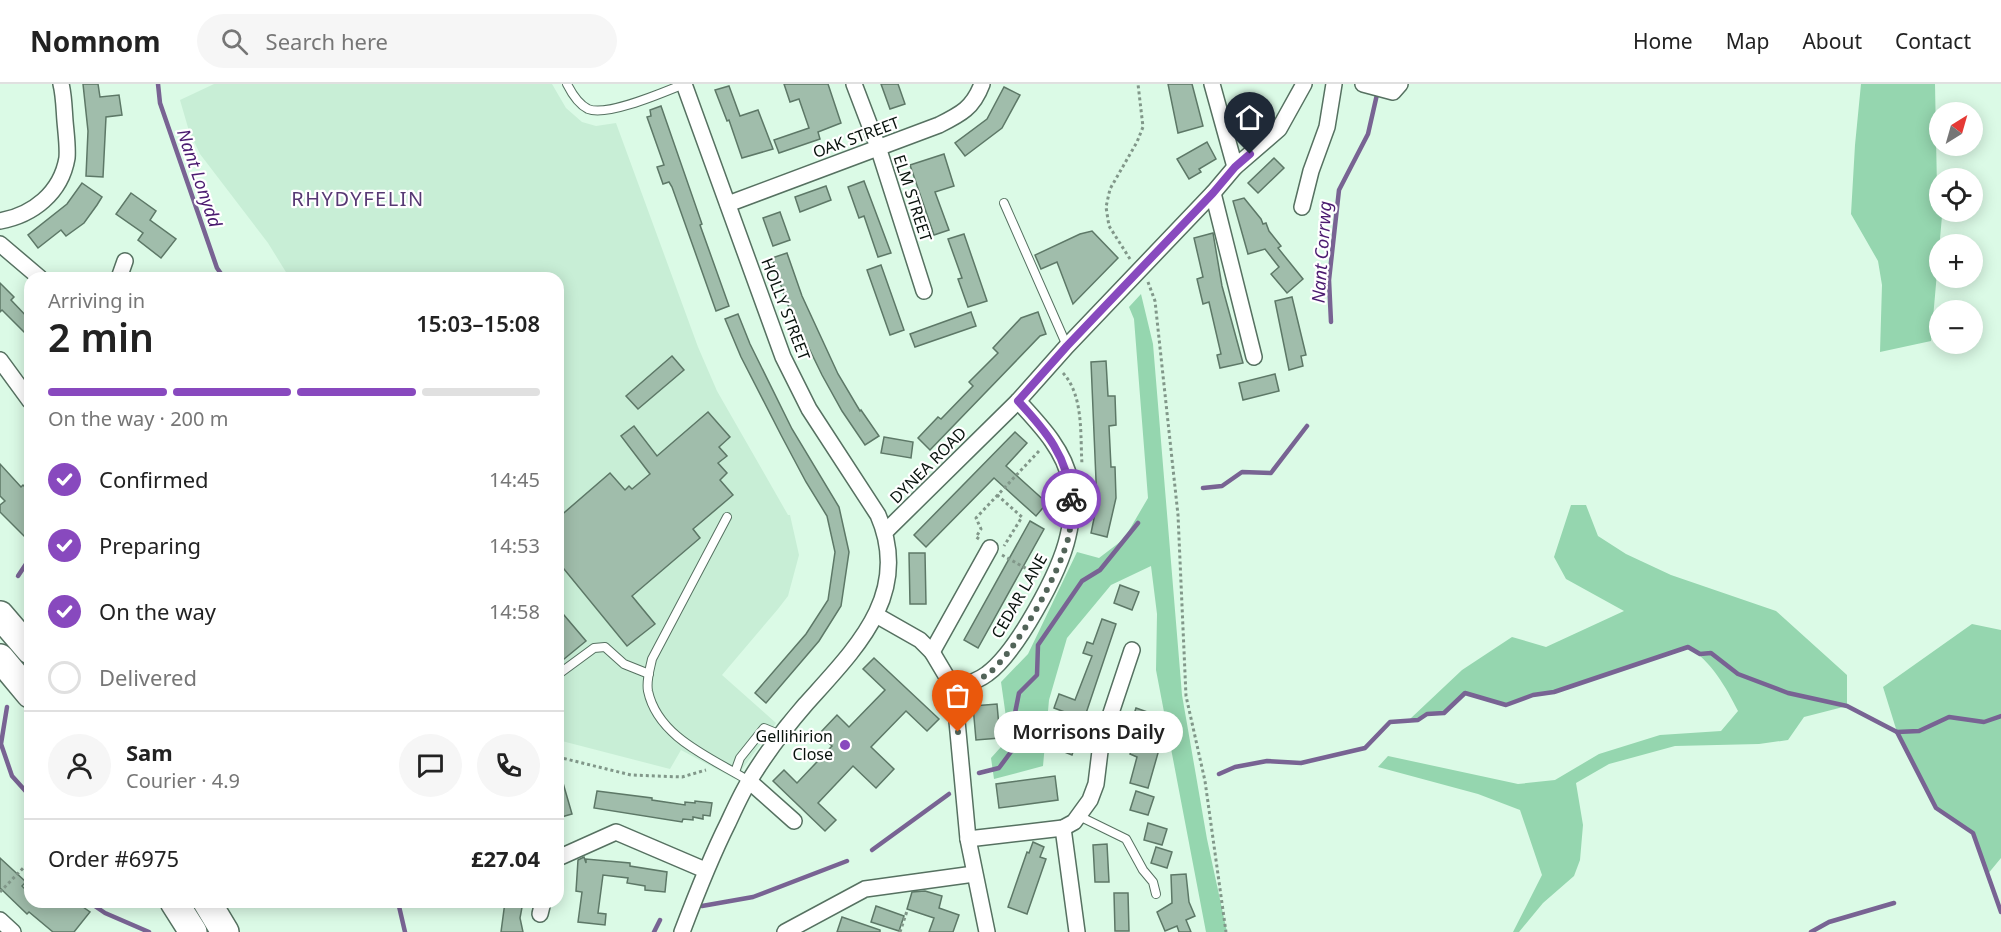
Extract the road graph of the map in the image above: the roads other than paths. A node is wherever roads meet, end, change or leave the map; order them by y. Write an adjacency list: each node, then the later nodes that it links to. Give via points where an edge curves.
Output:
1 (61, 84): 17 (street, via 67,155 64,171 46,199 13,219)
2 (567, 84): 3 (lane, via 581,105 605,112)
3 (684, 84): 15 (street, HOLLY STREET)
4 (854, 84): 11 (street, ELM STREET)
5 (982, 84): 11 (street, OAK STREET, via 977,98 962,114)
6 (1212, 84): 12 (street)
7 (1304, 84): 12 (street, DYNEA ROAD, via 1279,129)
8 (1334, 84): 16 (street, via 1327,127)
9 (1363, 84): 10 (street, via 1393,92)
10 (1400, 84)
11 (878, 147): 15 (street, OAK STREET); 22 (street, ELM STREET)
12 (1235, 167): 13 (street, DYNEA ROAD)
13 (1213, 193): 23 (street, DYNEA ROAD); 24 (street)
14 (1004, 203): 23 (lane)
15 (728, 204): 29 (street, HOLLY STREET, via 783,357 808,410 863,490)
16 (1302, 207)
17 (0, 221)
18 (0, 244): 20 (street)
19 (125, 261): 21 (street)
20 (33, 272)
21 (121, 272)
22 (924, 291)
23 (1067, 346): 27 (street, DYNEA ROAD)
24 (1254, 357)
25 (0, 360): 26 (street)
26 (24, 393)
27 (1018, 401): 29 (street, DYNEA ROAD); 40 (street, CEDAR LANE, via 1044,429 1070,481 1069,535 1051,582 1012,647 987,675)
28 (727, 517): 38 (lane, via 656,651)
29 (885, 532): 32 (street, via 888,580)
30 (990, 548): 35 (street)
31 (0, 615): 33 (highway)
32 (876, 615): 35 (street, via 920,640); 41 (street, via 863,639)
33 (24, 643)
34 (1132, 650): 44 (street, via 1101,743 1096,784)
35 (932, 652): 40 (street)
36 (0, 658): 39 (highway)
37 (564, 671): 38 (lane, via 594,648 605,647 624,664)
38 (649, 674): 42 (lane, via 648,689 661,722 682,741)
39 (24, 687)
40 (954, 689): 47 (street)
41 (781, 735): 42 (lane, via 764,728 740,758); 43 (street)
42 (735, 772): 43 (lane)
43 (749, 781): 45 (street); 49 (street)
44 (1079, 816): 46 (street); 51 (lane, via 1126,839 1153,882)
45 (794, 821)
46 (1063, 828): 47 (street); 61 (street)
47 (968, 839): 50 (street)
48 (564, 855): 49 (street, via 616,832)
49 (705, 870): 58 (street)
50 (974, 874): 59 (street, via 865,889); 60 (street)
51 (1156, 894)
52 (178, 908): 56 (highway)
53 (211, 908): 57 (highway)
54 (0, 920): 55 (street)
55 (13, 932)
56 (193, 932)
57 (225, 932)
58 (682, 932)
59 (785, 932)
60 (987, 932)
61 (1077, 932)

